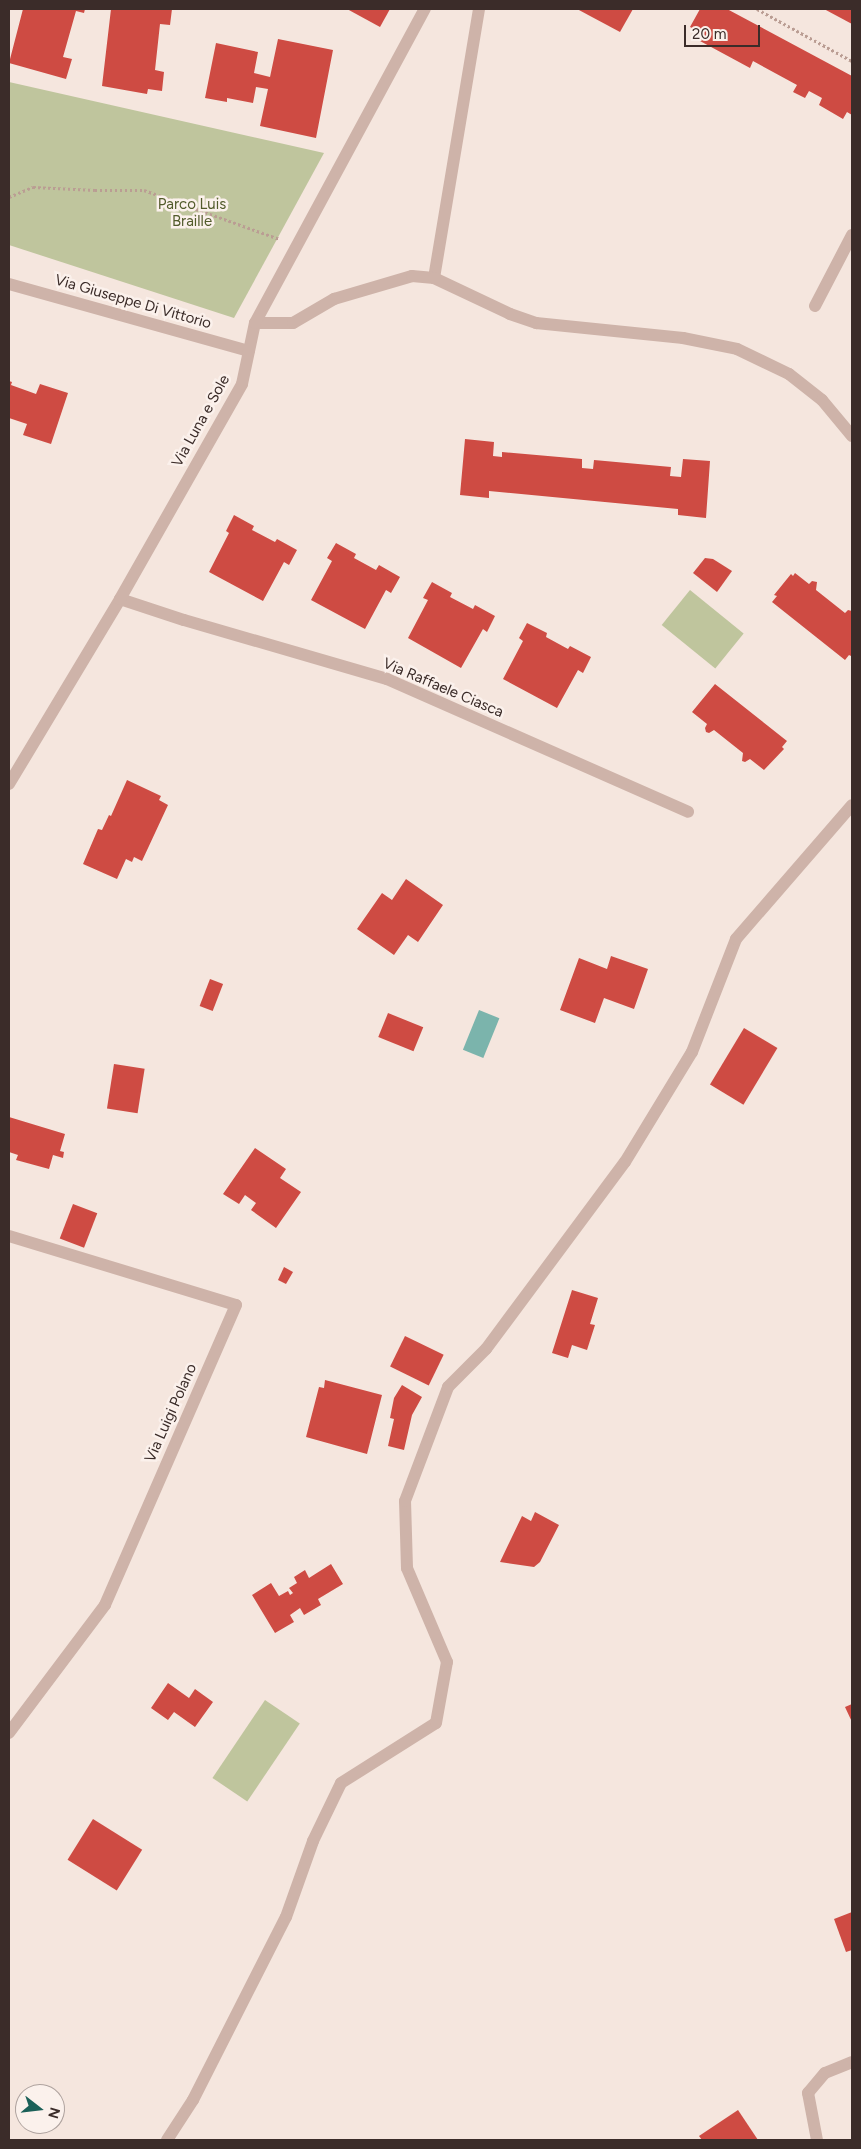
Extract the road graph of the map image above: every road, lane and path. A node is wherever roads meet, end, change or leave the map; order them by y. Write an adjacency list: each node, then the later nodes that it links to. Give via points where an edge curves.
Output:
1 (425, 9): 11 (street, Via Luna e Sole)
2 (479, 9): 8 (street)
3 (757, 9): 4 (path)
4 (852, 60)
5 (9, 197): 7 (path, via 33,187 144,190)
6 (852, 235): 10 (street)
7 (282, 240)
8 (434, 278): 11 (street, via 412,276 334,299 293,323); 13 (street, via 510,314 536,322 684,338 737,349 789,374 822,400)
9 (9, 284): 12 (street, Via Giuseppe Di Vittorio)
10 (815, 306)
11 (254, 323): 12 (street, Via Luna e Sole)
12 (249, 351): 14 (street, Via Luna e Sole, via 242,384)
13 (852, 436)
14 (120, 599): 15 (street, Via Luna e Sole); 17 (street, Via Raffaele Ciasca, via 387,679)
15 (9, 784)
16 (852, 805): 21 (street, via 736,939 692,1052 625,1162 486,1349 448,1387 405,1501 407,1568 447,1662 436,1723 341,1783 314,1841 286,1917 193,2100)
17 (688, 812)
18 (9, 1236): 19 (street, Via Luigi Polano, via 236,1305 105,1605)
19 (9, 1733)
20 (852, 2062): 22 (street, via 825,2073 808,2093)
21 (167, 2140)
22 (817, 2140)

